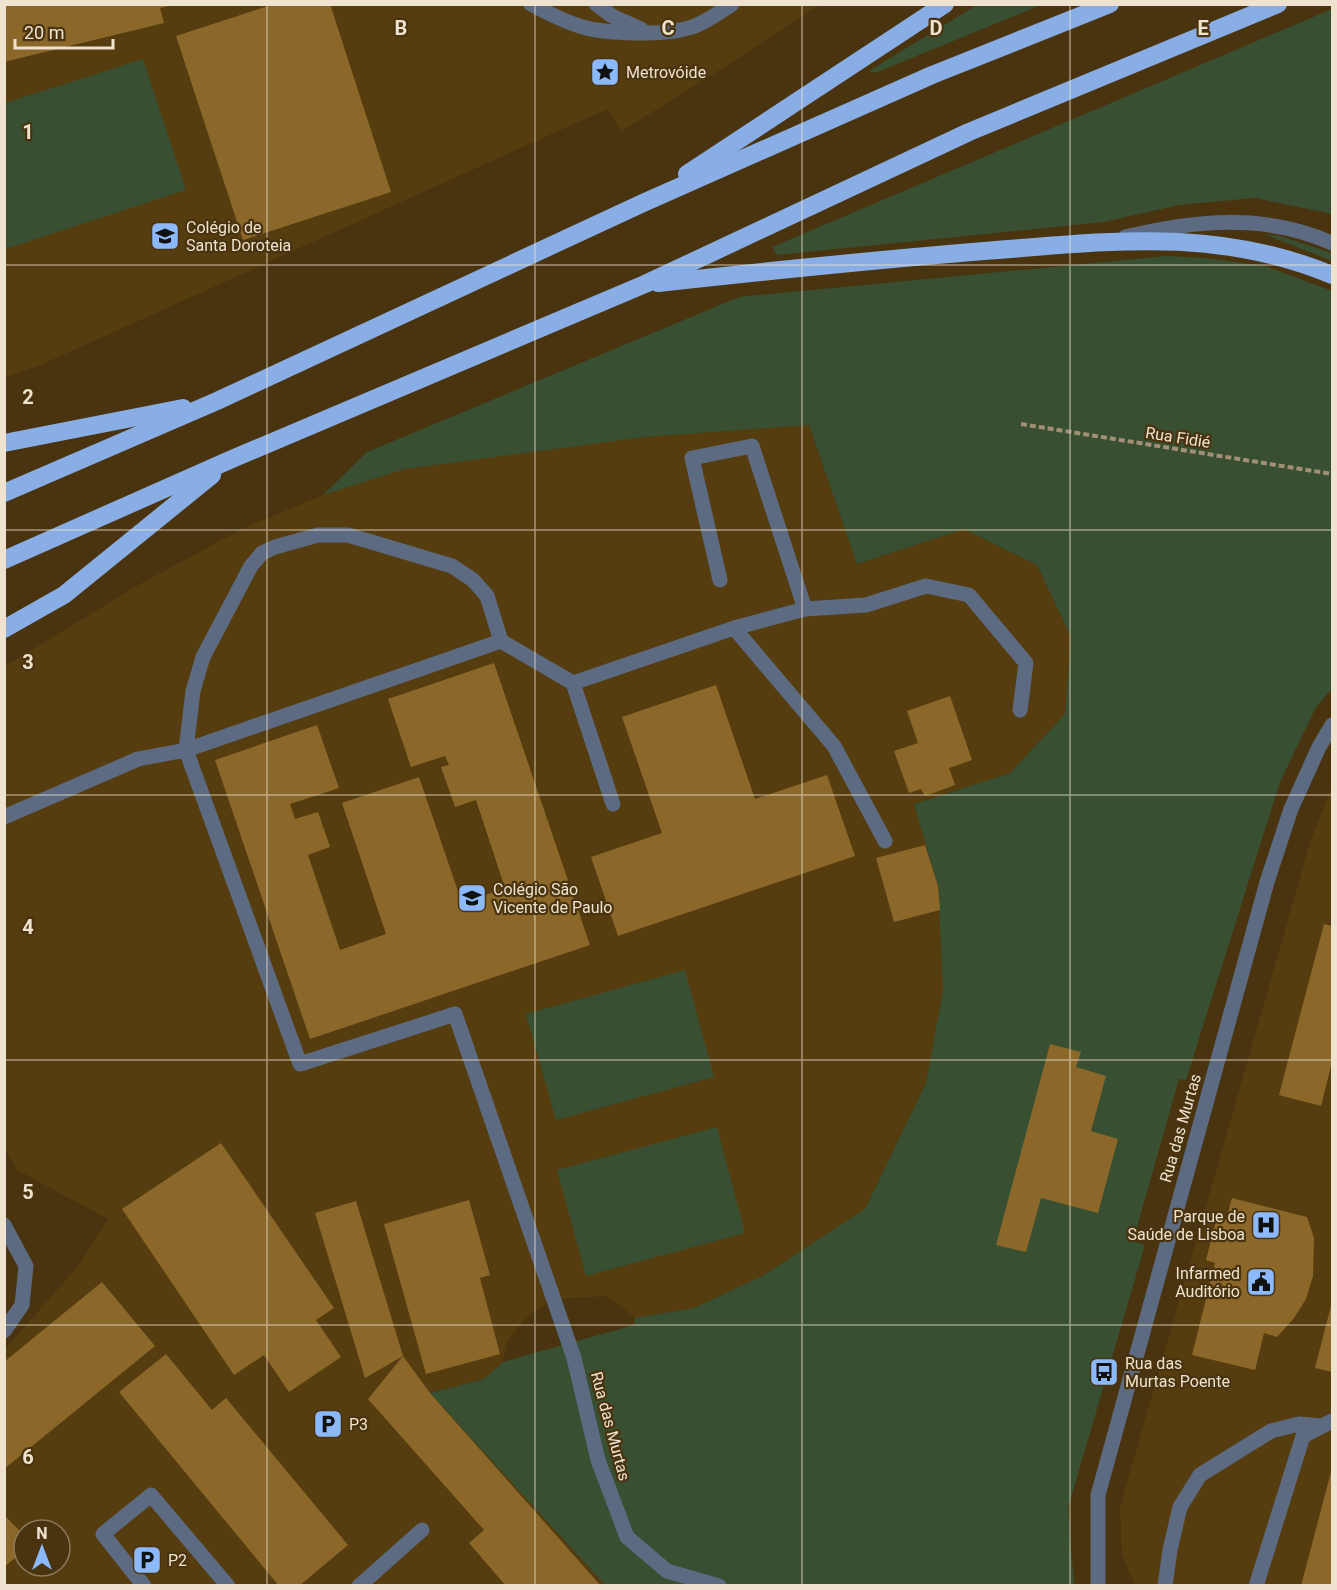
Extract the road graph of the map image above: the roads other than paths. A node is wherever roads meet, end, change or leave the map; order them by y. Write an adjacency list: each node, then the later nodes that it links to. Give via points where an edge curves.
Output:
1 (531, 4): 7 (street, via 586,29)
2 (596, 4): 7 (street, via 632,27)
3 (732, 4): 7 (street, via 690,28)
4 (945, 4): 8 (highway)
5 (1110, 4): 8 (highway, via 932,75)
6 (1278, 4): 12 (highway, via 969,132)
7 (653, 33)
8 (642, 203): 13 (highway)
9 (1107, 241): 10 (street, via 1210,222 1283,227); 11 (highway, via 1179,240 1233,246 1282,256); 12 (highway)
10 (1332, 243)
11 (1332, 274)
12 (645, 284): 15 (highway)
13 (217, 401): 14 (highway); 16 (highway)
14 (4, 442)
15 (232, 459): 17 (highway); 21 (highway, via 64,595)
16 (4, 494)
17 (4, 560)
18 (720, 580): 19 (street, via 692,458 752,446)
19 (805, 609): 20 (street); 24 (street, via 866,605 926,586 969,595 1026,663)
20 (734, 628): 23 (street); 29 (street, via 834,746)
21 (4, 629)
22 (501, 641): 23 (street); 26 (street); 26 (street, via 487,596 473,580 452,566 348,535 318,536 275,547 262,553 250,566 203,657 193,691)
23 (573, 683): 27 (street)
24 (1020, 710)
25 (1332, 725): 38 (street, Rua das Murtas, via 1291,808 1267,882 1129,1379 1098,1495)
26 (186, 750): 28 (street, via 138,759); 37 (street, Rua das Murtas, via 300,1064 455,1014 574,1358 598,1460 627,1537 667,1571)
27 (613, 804)
28 (4, 817)
29 (885, 841)
30 (4, 1225): 31 (street, via 26,1266 21,1305)
31 (4, 1331)
32 (1327, 1424): 39 (street, via 1299,1424 1271,1431 1200,1475 1180,1506); 40 (street, via 1303,1436)
33 (422, 1530): 36 (street)
34 (144, 1586): 35 (street, via 103,1534 151,1495)
35 (228, 1586)
36 (359, 1586)
37 (719, 1586)
38 (1098, 1586)
39 (1165, 1586)
40 (1256, 1586)

